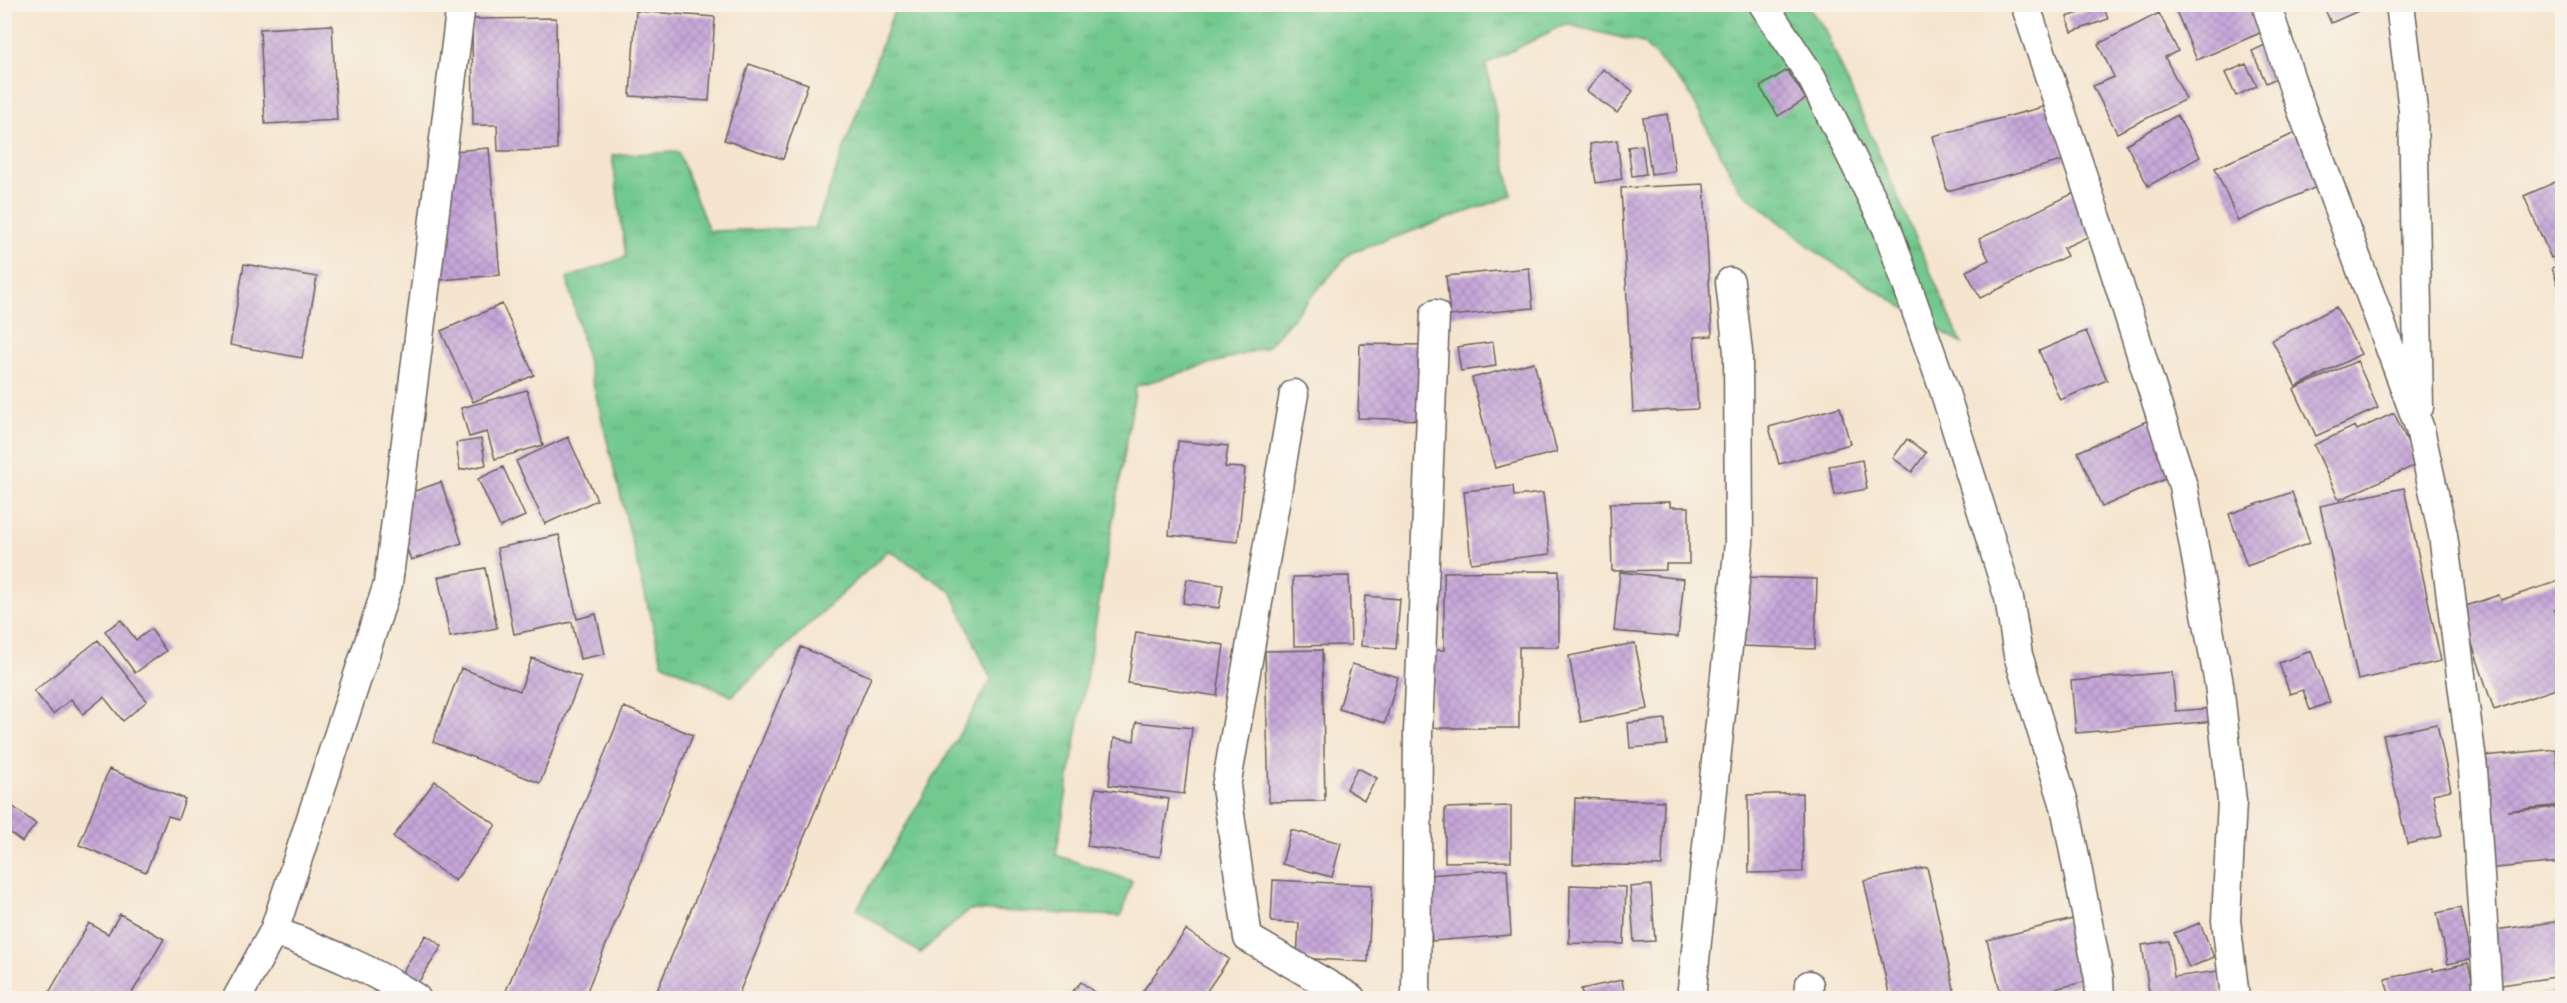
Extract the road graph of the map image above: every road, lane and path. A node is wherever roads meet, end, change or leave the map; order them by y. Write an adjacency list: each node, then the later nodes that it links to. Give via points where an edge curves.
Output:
1 (461, 4): 10 (street, via 388,584)
2 (1763, 4): 16 (street, via 1812,78 1887,228 1944,390 2009,598 2018,655 2065,806)
3 (2025, 4): 17 (street, via 2183,486 2219,684 2232,801 2226,920)
4 (2266, 4): 9 (street)
5 (2400, 4): 9 (street, via 2413,111)
6 (1730, 282): 15 (street, via 1738,351 1739,543)
7 (1435, 314): 14 (street, via 1418,732)
8 (1294, 394): 13 (street, via 1226,787 1248,938)
9 (2420, 429): 18 (street, via 2443,535 2473,770)
10 (274, 931): 11 (street); 12 (street, via 347,959 391,981)
11 (237, 999)
12 (416, 999)
13 (1351, 999)
14 (1416, 999)
15 (1691, 999)
16 (2100, 999)
17 (2235, 999)
18 (2488, 999)

